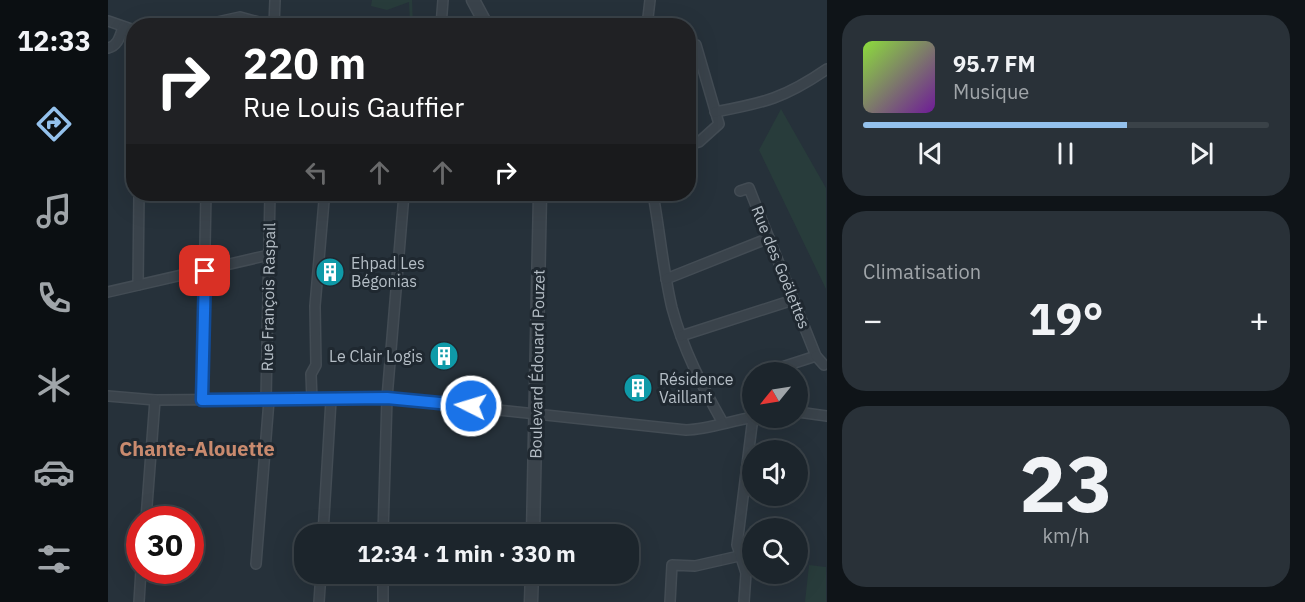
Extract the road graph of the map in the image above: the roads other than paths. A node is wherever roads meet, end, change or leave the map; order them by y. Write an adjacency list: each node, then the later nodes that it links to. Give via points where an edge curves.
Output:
1 (275, 0): 5 (street)
2 (443, 0): 6 (street)
3 (473, 0): 7 (street)
4 (650, 0): 8 (street)
5 (274, 18)
6 (442, 18)
7 (483, 18)
8 (648, 18)
9 (108, 21): 10 (street)
10 (123, 27): 11 (street); 13 (street, via 119,40)
11 (126, 28)
12 (696, 45): 15 (street)
13 (108, 48)
14 (826, 69): 15 (street, via 769,102)
15 (716, 112): 16 (street, via 719,124)
16 (696, 143)
17 (740, 191): 25 (street, Rue des Goëlettes, via 749,188)
18 (139, 201): 29 (street)
19 (206, 201): 27 (street)
20 (270, 201): 26 (street, Rue François Raspail)
21 (324, 201): 41 (street)
22 (403, 201): 37 (street)
23 (540, 201): 43 (street, Boulevard Édouard Pouzet)
24 (654, 201): 28 (street)
25 (769, 238): 28 (street); 31 (street, Rue des Goëlettes)
26 (269, 255): 27 (street); 40 (street, Rue François Raspail)
27 (205, 271): 29 (street); 39 (street)
28 (666, 279): 32 (street)
29 (138, 285): 30 (street)
30 (108, 292)
31 (794, 300): 32 (street); 33 (street, Rue des Goëlettes)
32 (681, 336): 47 (street)
33 (816, 356): 34 (street); 35 (street)
34 (797, 362)
35 (824, 365)
36 (108, 396): 38 (street)
37 (387, 398): 42 (street); 43 (street); 51 (street)
38 (155, 400): 39 (street); 49 (street)
39 (202, 400): 40 (street)
40 (268, 400): 41 (street); 54 (street, Rue François Raspail)
41 (312, 400): 42 (street)
42 (331, 400): 50 (street)
43 (535, 412): 47 (street, via 686,430); 52 (street, Boulevard Édouard Pouzet)
44 (808, 413): 45 (street)
45 (826, 416)
46 (742, 419): 47 (street)
47 (723, 423)
48 (752, 428): 53 (street)
49 (147, 506)
50 (324, 524)
51 (383, 524)
52 (533, 524)
53 (739, 556): 63 (street, via 695,566 672,565); 64 (street, via 746,573)
54 (256, 564)
55 (140, 584): 59 (street)
56 (320, 584): 60 (street)
57 (383, 584): 61 (street)
58 (532, 584): 62 (street)
59 (139, 602)
60 (319, 602)
61 (383, 602)
62 (531, 602)
63 (670, 602)
64 (744, 602)

